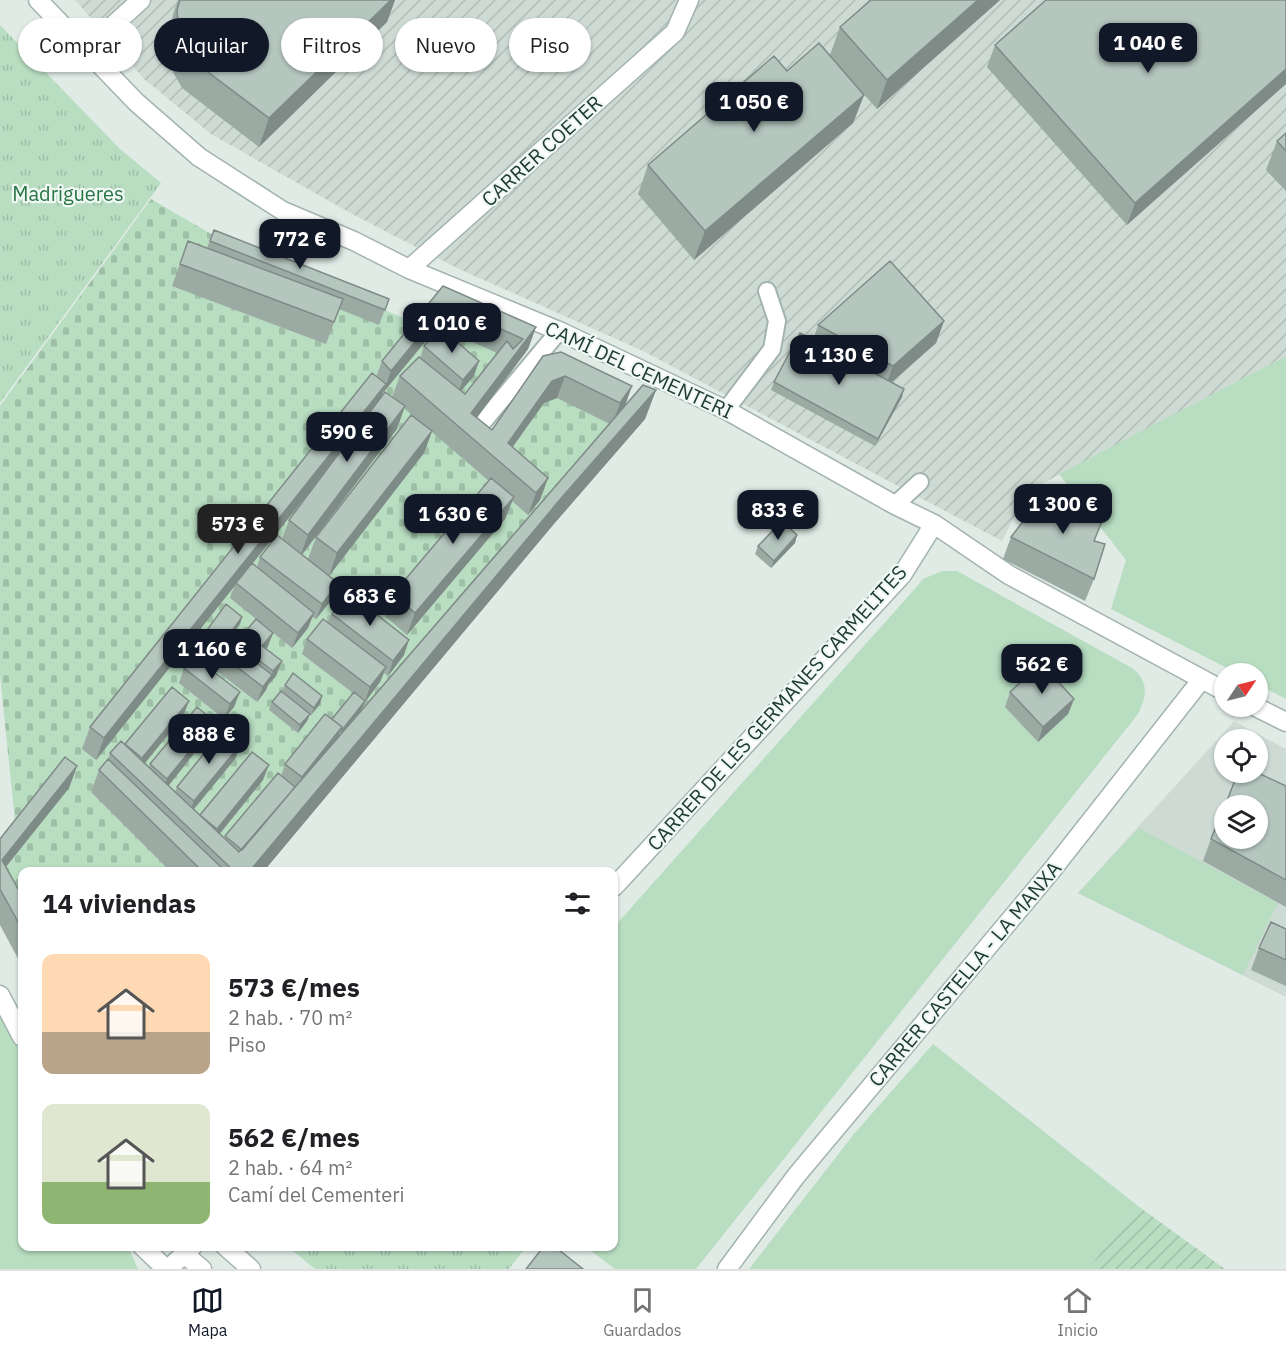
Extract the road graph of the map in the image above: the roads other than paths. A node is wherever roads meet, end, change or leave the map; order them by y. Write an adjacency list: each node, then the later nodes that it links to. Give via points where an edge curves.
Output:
1 (38, 0): 4 (street, CAMÍ DEL CEMENTERI)
2 (141, 0): 5 (street)
3 (689, 0): 7 (street, CARRER COETER, via 675,32)
4 (56, 18)
5 (121, 18)
6 (108, 72): 7 (street, CAMÍ DEL CEMENTERI, via 136,102 224,174 283,211)
7 (409, 269): 9 (street, CAMÍ DEL CEMENTERI)
8 (767, 291): 10 (lane, via 777,321 772,349)
9 (559, 331): 10 (street, CAMÍ DEL CEMENTERI); 11 (lane)
10 (726, 410): 13 (street, CAMÍ DEL CEMENTERI)
11 (482, 423)
12 (920, 482): 13 (lane)
13 (895, 505): 14 (street, CAMÍ DEL CEMENTERI)
14 (934, 524): 15 (street, CAMÍ DEL CEMENTERI, via 1009,575); 19 (street, CARRER DE LES GERMANES CARMELITES, via 902,575)
15 (1202, 679): 16 (street, CAMÍ DEL CEMENTERI); 29 (street, CARRER CASTELLA - LA MANXA, via 1052,870 796,1176)
16 (1214, 686)
17 (1268, 713): 18 (street)
18 (1286, 722)
19 (618, 883)
20 (0, 995): 21 (street)
21 (18, 1029)
22 (147, 1251): 26 (street)
23 (188, 1251): 26 (street)
24 (190, 1251): 27 (street)
25 (231, 1251): 28 (street)
26 (167, 1269)
27 (202, 1269)
28 (251, 1269)
29 (727, 1269)

